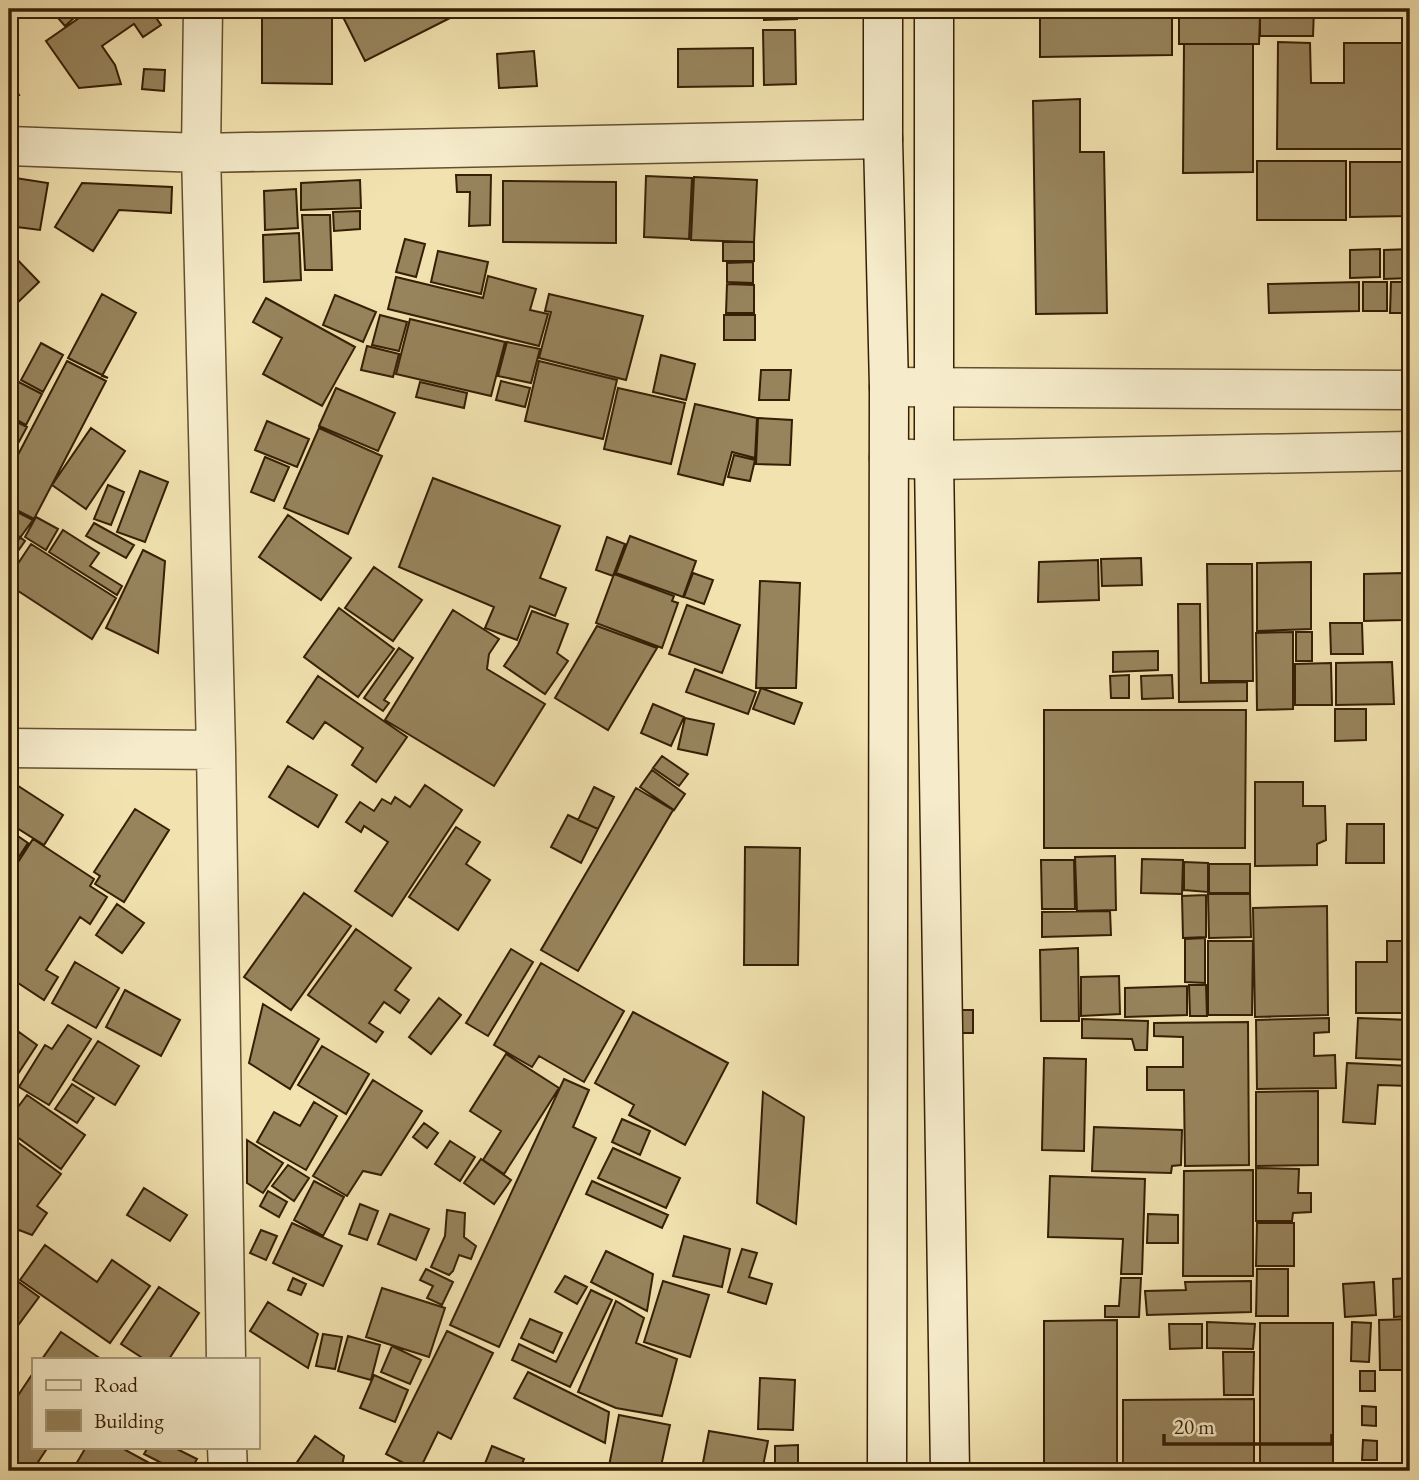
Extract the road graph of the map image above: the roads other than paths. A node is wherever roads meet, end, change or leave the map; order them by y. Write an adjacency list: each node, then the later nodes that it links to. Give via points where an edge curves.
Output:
1 (204, 9): 6 (street)
2 (883, 9): 4 (street)
3 (934, 9): 8 (street)
4 (883, 139): 6 (street); 7 (street)
5 (9, 146): 6 (street)
6 (201, 153): 14 (street)
7 (889, 387): 8 (street); 11 (street)
8 (935, 388): 9 (street); 12 (street)
9 (1410, 390)
10 (1410, 451): 12 (street)
11 (889, 458): 12 (street); 18 (street)
12 (934, 460): 19 (street)
13 (9, 748): 14 (street)
14 (216, 750): 15 (street)
15 (226, 1358)
16 (227, 1448): 17 (street)
17 (228, 1471)
18 (887, 1471)
19 (950, 1471)

